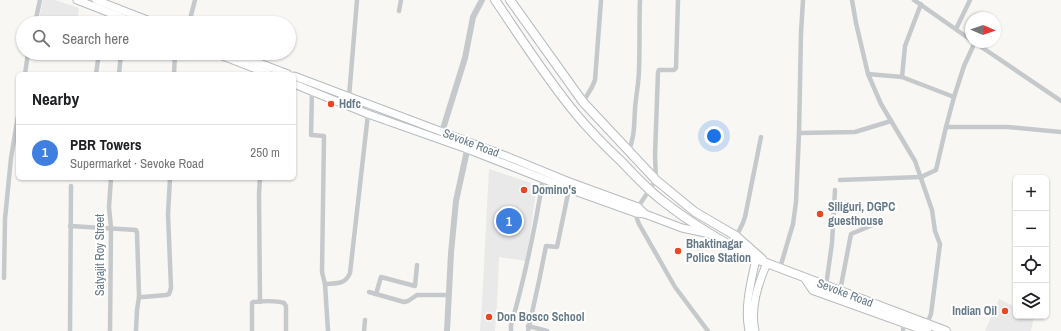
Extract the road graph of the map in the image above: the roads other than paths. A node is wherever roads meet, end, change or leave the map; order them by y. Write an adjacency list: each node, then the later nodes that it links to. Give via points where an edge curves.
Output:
1 (40, 0): 20 (street)
2 (77, 0): 19 (main road)
3 (96, 0): 23 (main road)
4 (195, 0): 24 (street)
5 (357, 0): 46 (street)
6 (400, 0): 18 (street)
7 (482, 0): 55 (street, via 473,17 465,58)
8 (495, 0): 70 (highway, via 576,114 606,148)
9 (510, 0): 49 (highway)
10 (601, 0): 49 (street, via 595,80)
11 (640, 0): 60 (street, via 639,76 633,139)
12 (678, 0): 66 (street, via 676,68 658,72)
13 (803, 0): 56 (street)
14 (852, 0): 41 (street)
15 (914, 0): 17 (street)
16 (970, 0): 25 (street)
17 (921, 4): 25 (street); 43 (street, via 905,46)
18 (399, 11)
19 (108, 12): 21 (street); 22 (main road)
20 (37, 16)
21 (107, 16)
22 (117, 16)
23 (137, 16)
24 (191, 16)
25 (956, 29): 26 (street)
26 (965, 36)
27 (972, 48): 47 (street)
28 (983, 48): 48 (street)
29 (27, 60): 35 (street)
30 (98, 60): 36 (street)
31 (120, 60): 37 (street)
32 (175, 60): 38 (street)
33 (233, 60): 39 (main road)
34 (251, 60): 40 (main road)
35 (25, 72)
36 (96, 72)
37 (119, 72)
38 (174, 72)
39 (264, 72)
40 (283, 72)
41 (868, 74): 43 (street); 52 (street)
42 (296, 77): 46 (main road, Sevoke Road)
43 (902, 77): 47 (street)
44 (296, 85): 45 (main road, Sevoke Road)
45 (312, 91): 51 (main road, Sevoke Road); 85 (street, via 311,135 324,136 322,272)
46 (349, 97): 50 (main road, Sevoke Road)
47 (954, 98): 53 (street)
48 (1061, 101)
49 (583, 102): 60 (highway)
50 (371, 105): 51 (street); 55 (main road, Sevoke Road)
51 (368, 114): 59 (main road, Sevoke Road); 85 (street, via 350,273 344,282)
52 (891, 121): 56 (street, via 855,132); 61 (street, via 915,161)
53 (946, 127): 57 (street, via 1008,127); 61 (street, via 936,170)
54 (16, 128): 83 (street, via 5,219)
55 (442, 132): 59 (main road, Sevoke Road)
56 (799, 132): 82 (street, via 793,224)
57 (1061, 132)
58 (761, 137): 77 (street, via 743,225)
59 (468, 146): 62 (main road, Sevoke Road); 72 (main road, Sevoke Road, via 510,158); 91 (street, via 456,201)
60 (628, 152): 66 (highway)
61 (921, 177): 67 (street); 97 (street, via 940,244)
62 (543, 179): 69 (main road, Sevoke Road); 107 (street, via 532,244)
63 (111, 180): 75 (street, Satyajit Roy Street)
64 (170, 180): 92 (street, via 170,292 166,295)
65 (260, 180): 94 (street)
66 (656, 180): 70 (street); 77 (highway, via 695,212)
67 (840, 180)
68 (71, 186): 74 (street)
69 (569, 189): 72 (main road, Sevoke Road); 98 (street, via 557,247 546,246)
70 (650, 190): 72 (street); 76 (highway)
71 (835, 190): 87 (street)
72 (637, 210): 76 (main road, Sevoke Road, via 682,228); 109 (street, via 639,224 675,287)
73 (875, 224): 88 (street, via 851,234)
74 (70, 226): 75 (street); 99 (street)
75 (111, 228): 92 (street, via 137,231); 100 (street, Satyajit Roy Street)
76 (714, 235): 78 (highway)
77 (736, 236): 78 (street); 80 (highway)
78 (729, 245): 79 (highway)
79 (756, 259): 80 (highway); 110 (main road, via 747,308)
80 (767, 263): 82 (highway); 111 (main road, via 756,294)
81 (417, 264): 86 (street)
82 (780, 268): 84 (highway)
83 (4, 278)
84 (804, 278): 87 (highway, Sevoke Road); 96 (highway, Sevoke Road, via 813,290)
85 (325, 284): 104 (street)
86 (415, 286): 90 (street, via 381,277); 93 (street)
87 (826, 286): 88 (highway, Sevoke Road)
88 (840, 291): 97 (highway, Sevoke Road)
89 (370, 292): 90 (street)
90 (376, 294): 93 (street, via 404,302)
91 (449, 295): 93 (street); 106 (street)
92 (139, 296): 101 (street)
93 (415, 296)
94 (260, 302): 102 (street, via 252,303); 103 (street, via 284,303)
95 (365, 320): 105 (street)
96 (904, 322): 97 (highway, Sevoke Road); 112 (street)
97 (927, 328): 113 (highway, Sevoke Road)
98 (528, 329): 108 (street)
99 (70, 331)
100 (110, 331)
101 (136, 331)
102 (252, 331)
103 (286, 331)
104 (328, 331)
105 (364, 331)
106 (448, 331)
107 (511, 331)
108 (547, 331)
109 (708, 331)
110 (749, 331)
111 (756, 331)
112 (903, 331)
113 (946, 331)

